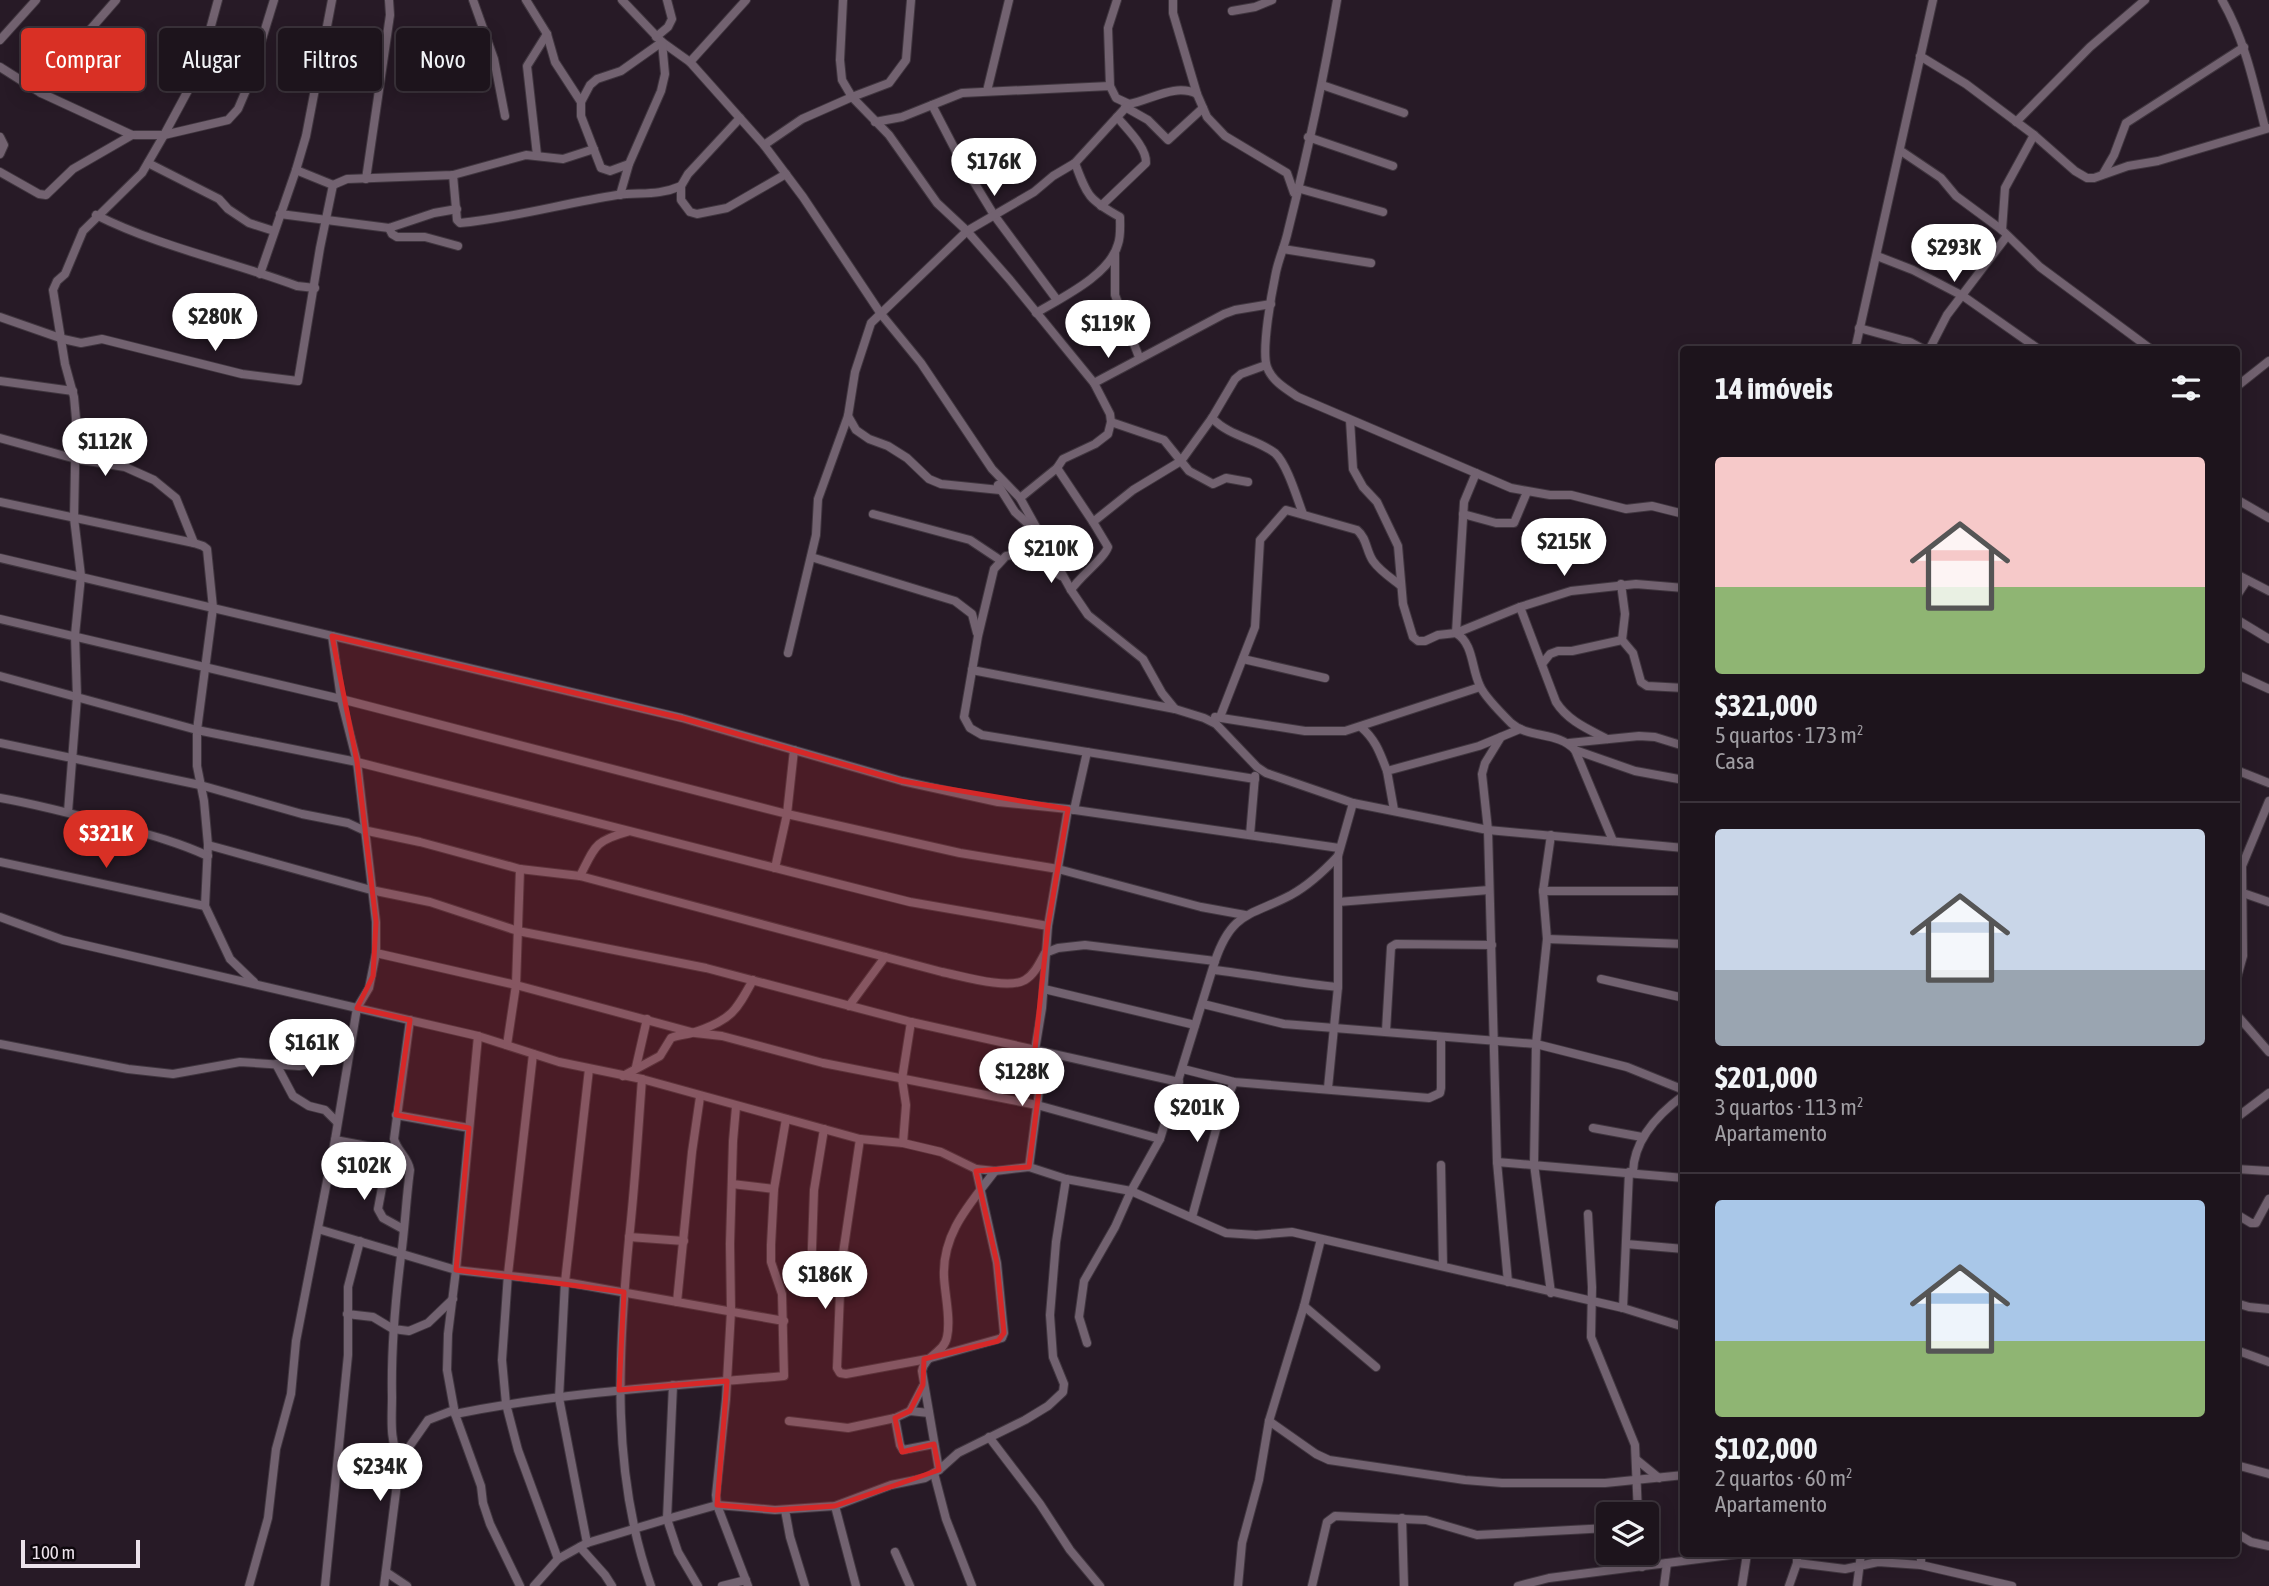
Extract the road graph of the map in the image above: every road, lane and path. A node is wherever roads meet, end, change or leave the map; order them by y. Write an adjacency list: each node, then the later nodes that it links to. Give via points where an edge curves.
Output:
1 (36, 0): 24 (street)
2 (116, 0): 33 (street)
3 (218, 0): 48 (street, via 199,70)
4 (274, 0): 48 (street, via 234,116)
5 (332, 0): 61 (street)
6 (389, 0): 66 (street)
7 (473, 0): 41 (street, via 494,59)
8 (526, 0): 23 (street)
9 (622, 0): 25 (street)
10 (667, 0): 25 (street, via 672,19)
11 (746, 0): 28 (street)
12 (843, 0): 35 (street, via 839,60 842,80)
13 (911, 0): 35 (street, via 906,60 889,83)
14 (1009, 0): 32 (street)
15 (1116, 0): 31 (street, via 1108,28)
16 (1173, 0): 34 (street)
17 (1272, 0): 22 (street)
18 (1337, 0): 30 (street)
19 (1933, 0): 27 (street)
20 (2145, 0): 45 (street, via 2090,47)
21 (2222, 0): 26 (street)
22 (1232, 11)
23 (547, 34): 36 (street, via 555,62); 56 (street, via 527,66)
24 (0, 40)
25 (659, 40): 28 (street); 36 (street, via 621,71 597,79); 59 (street, via 665,74 661,92)
26 (2244, 47): 46 (street); 65 (street, via 2126,123)
27 (1920, 56): 45 (street); 54 (street)
28 (690, 62): 43 (street)
29 (0, 67): 33 (street)
30 (1322, 85): 40 (street); 51 (street)
31 (1110, 86): 32 (street); 38 (street)
32 (987, 91): 37 (street, via 962,93)
33 (41, 93): 47 (street)
34 (1197, 94): 38 (street, via 1177,90); 39 (street)
35 (852, 97): 44 (street); 52 (street, via 802,119)
36 (581, 102): 53 (street, via 581,116)
37 (932, 104): 44 (street); 76 (street)
38 (1127, 106): 39 (street, via 1168,140); 42 (street)
39 (1203, 108): 69 (street, via 1225,136 1287,173)
40 (1404, 113)
41 (505, 116)
42 (1117, 117): 58 (street); 71 (street, via 1147,158)
43 (740, 118): 52 (street); 68 (street)
44 (875, 122): 80 (street, via 901,150 937,203)
45 (2016, 122): 49 (street)
46 (2267, 128): 65 (street)
47 (132, 135): 48 (street); 62 (street, via 73,169 46,195)
48 (164, 135): 57 (street)
49 (2034, 135): 65 (street, via 2081,176); 81 (street, via 2005,188)
50 (0, 137): 55 (street, via 4,145)
51 (1308, 137): 60 (street); 69 (street)
52 (764, 145): 63 (street)
53 (594, 149): 56 (street, via 563,159); 59 (street, via 605,170)
54 (1901, 151): 81 (street, via 1941,178 1961,200); 85 (street)
55 (0, 154)
56 (537, 155): 64 (street)
57 (148, 163): 75 (street); 79 (street, via 219,199 249,223)
58 (1075, 163): 71 (street, via 1090,197); 76 (street)
59 (629, 164): 70 (street)
60 (1393, 166)
61 (296, 170): 67 (street); 74 (street)
62 (0, 172)
63 (786, 174): 68 (street, via 727,208 697,214 681,200); 93 (street)
64 (453, 175): 66 (street); 72 (street)
65 (2102, 175)
66 (366, 179): 67 (street, via 347,178)
67 (333, 185): 77 (street)
68 (681, 186): 70 (street, via 654,195)
69 (1296, 192): 73 (street); 83 (street)
70 (620, 195): 72 (street, via 460,223)
71 (1101, 206): 84 (street, via 1120,217)
72 (457, 209): 78 (street)
73 (1382, 212)
74 (280, 214): 77 (street); 79 (street)
75 (96, 215): 87 (street); 96 (street, via 53,290)
76 (994, 215): 80 (street); 90 (street)
77 (326, 220): 78 (street); 88 (street)
78 (390, 228): 82 (street, via 397,237 425,237)
79 (274, 231): 87 (street)
80 (967, 231): 92 (street); 93 (street)
81 (2005, 233): 89 (street); 101 (street, via 2040,267)
82 (458, 246)
83 (1283, 249): 86 (street); 91 (street)
84 (1115, 251): 90 (street, via 1098,273); 102 (street, via 1115,295)
85 (1877, 256): 89 (street); 95 (street)
86 (1371, 262)
87 (260, 274): 88 (street)
88 (315, 288): 96 (street, via 298,381 200,365 103,339 81,343)
89 (1963, 296): 99 (street); 100 (street)
90 (1057, 300): 92 (street)
91 (1271, 304): 102 (street, via 1235,310); 104 (street)
92 (1036, 313): 106 (street)
93 (881, 314): 109 (street, via 871,324 855,372); 117 (street, via 921,363)
94 (0, 317): 96 (street)
95 (1859, 328): 97 (street); 98 (street)
96 (63, 339): 108 (street)
97 (1856, 346)
98 (1918, 346)
99 (1929, 346)
100 (2034, 346)
101 (2147, 346)
102 (1139, 357): 106 (street)
103 (2269, 361): 107 (street)
104 (1266, 365): 110 (street, via 1235,379); 111 (street, via 1279,384 1298,397)
105 (0, 381): 108 (street)
106 (1094, 383): 112 (street)
107 (2240, 384)
108 (72, 391): 114 (street)
109 (848, 416): 120 (street, via 856,430 907,458 929,479); 134 (street, via 818,499)
110 (1212, 418): 115 (street); 127 (street, via 1224,430 1274,453)
111 (1350, 420): 118 (street); 142 (street, via 1353,469 1377,502 1398,546)
112 (1111, 422): 115 (street, via 1164,440); 116 (street, via 1108,434 1069,455)
113 (0, 438): 114 (street)
114 (76, 459): 130 (street); 133 (street, via 125,467 155,480 176,498)
115 (1181, 461): 119 (street, via 1193,474 1213,484 1226,478); 131 (street, via 1133,490)
116 (1057, 468): 122 (street); 131 (street)
117 (992, 469): 120 (street); 122 (street)
118 (1476, 473): 121 (street); 128 (street)
119 (1248, 482)
120 (1000, 490): 132 (street, via 1014,512)
121 (1527, 492): 125 (street); 128 (street, via 1514,523)
122 (1020, 498): 132 (street)
123 (2240, 501): 129 (street)
124 (0, 502): 130 (street)
125 (1680, 513)
126 (873, 514): 136 (street, via 970,540)
127 (1303, 514): 142 (street, via 1357,530 1372,559); 158 (street, via 1286,510 1260,540 1255,627)
128 (1463, 514): 151 (street)
129 (2269, 518)
130 (74, 519): 133 (street); 137 (street)
131 (1093, 522): 144 (street, via 1108,547)
132 (1042, 536): 139 (street)
133 (194, 543): 148 (street, via 207,550)
134 (811, 557): 154 (street, via 955,601 972,614); 157 (street)
135 (0, 558): 137 (street)
136 (1000, 560): 139 (street, via 1013,554 1031,555); 154 (street, via 988,584)
137 (80, 576): 148 (street); 152 (street)
138 (2240, 576): 140 (street)
139 (1066, 580): 144 (street)
140 (2247, 580): 145 (street); 146 (street)
141 (1621, 584): 143 (street); 147 (street, via 1571,591); 156 (street)
142 (1400, 585): 151 (street, via 1413,636 1425,641)
143 (1680, 588)
144 (1071, 590): 170 (street, via 1088,615 1143,659)
145 (2240, 591)
146 (2269, 591)
147 (1520, 607): 151 (street); 159 (street)
148 (213, 608): 153 (street); 160 (street)
149 (0, 619): 152 (street)
150 (2240, 621): 155 (street)
151 (1456, 633): 165 (street, via 1467,644)
152 (75, 635): 160 (street); 168 (street)
153 (332, 636): 169 (street); 181 (street, via 682,718)
154 (978, 636): 161 (street)
155 (2269, 639)
156 (1622, 640): 159 (street, via 1558,651); 166 (street, via 1633,653 1641,682)
157 (788, 653)
158 (1243, 659): 164 (street); 171 (street)
159 (1542, 664): 177 (street, via 1562,711)
160 (205, 667): 169 (street); 175 (street)
161 (972, 670): 170 (street); 182 (street, via 964,718 970,729 982,735)
162 (0, 676): 168 (street)
163 (2240, 676): 167 (street)
164 (1325, 678)
165 (1480, 687): 173 (street); 174 (street)
166 (1680, 688)
167 (2269, 689)
168 (77, 697): 175 (street); 183 (street)
169 (341, 699): 184 (street); 198 (street)
170 (1175, 709): 172 (street)
171 (1220, 717): 172 (street); 173 (street, via 1305,731)
172 (1204, 718): 185 (street, via 1216,724)
173 (1361, 727): 186 (street, via 1378,747)
174 (1520, 729): 176 (street); 180 (street)
175 (197, 730): 184 (street); 191 (street)
176 (1501, 737): 186 (street); 200 (street, via 1482,774)
177 (1607, 739): 179 (street, via 1655,737); 180 (street)
178 (0, 743): 183 (street)
179 (1680, 745)
180 (1572, 747): 189 (street, via 1613,765); 204 (street)
181 (794, 751): 195 (street, via 998,802); 198 (street)
182 (1087, 752): 188 (street); 195 (street)
183 (74, 758): 191 (street); 197 (street)
184 (357, 762): 199 (street); 201 (street)
185 (1256, 767): 188 (street); 194 (street)
186 (1387, 771): 196 (street)
187 (2240, 772): 190 (street)
188 (1255, 779): 202 (street)
189 (1680, 779)
190 (2269, 783)
191 (200, 785): 199 (street); 205 (street)
192 (0, 797): 197 (street)
193 (2269, 801): 209 (street)
194 (1353, 803): 196 (street); 207 (street)
195 (1071, 810): 202 (street); 213 (street)
196 (1394, 810): 200 (street)
197 (68, 813): 208 (street)
198 (787, 814): 211 (street); 213 (street, via 960,853)
199 (363, 830): 212 (street); 215 (street)
200 (1488, 830): 203 (street); 216 (street)
201 (630, 831): 211 (street); 214 (street, via 599,842)
202 (1250, 835): 207 (street)
203 (1551, 835): 204 (street); 217 (street)
204 (1613, 841): 206 (street)
205 (208, 845): 208 (street); 215 (street)
206 (1680, 848)
207 (1338, 852): 220 (street); 223 (street, via 1308,884)
208 (208, 856): 222 (street)
209 (2240, 861)
210 (0, 862): 222 (street)
211 (775, 868): 226 (street, via 910,902)
212 (520, 869): 214 (street); 227 (street)
213 (1058, 869): 223 (street); 226 (street)
214 (579, 876): 233 (street)
215 (371, 890): 227 (street, via 430,902); 231 (street)
216 (1489, 890): 220 (street); 230 (street)
217 (1544, 891): 218 (street); 228 (street)
218 (1680, 891)
219 (2240, 892): 221 (street)
220 (1338, 902): 241 (street)
221 (2269, 902)
222 (205, 906): 239 (street, via 230,959)
223 (1245, 915): 234 (street, via 1226,935)
224 (0, 918): 239 (street, via 63,940)
225 (2240, 924): 235 (street)
226 (1048, 926): 232 (street)
227 (517, 931): 238 (street); 240 (street)
228 (1547, 939): 229 (street); 259 (street)
229 (1680, 944)
230 (1492, 945): 253 (street, via 1391,947); 257 (street)
231 (376, 953): 240 (street); 246 (street, via 369,988)
232 (1045, 953): 233 (street, via 1033,974 1014,984); 234 (street, via 1058,947 1084,946); 242 (street)
233 (885, 957): 245 (street)
234 (1215, 961): 236 (street)
235 (2240, 967)
236 (1214, 970): 241 (street); 244 (street)
237 (1601, 979): 243 (street)
238 (753, 980): 245 (street); 254 (street, via 727,1019)
239 (256, 984): 246 (street)
240 (516, 985): 247 (street); 260 (street)
241 (1338, 986): 252 (street)
242 (1044, 989): 251 (street); 261 (street)
243 (1680, 997)
244 (1203, 1004): 251 (street); 252 (street, via 1284,1024)
245 (849, 1006): 249 (street)
246 (356, 1008): 248 (street); 264 (street)
247 (647, 1019): 254 (street); 266 (street)
248 (410, 1020): 255 (street); 283 (street)
249 (911, 1022): 261 (street); 271 (street)
250 (2240, 1024): 262 (street)
251 (1195, 1025): 268 (street)
252 (1334, 1029): 253 (street); 274 (street)
253 (1386, 1031): 256 (street)
254 (695, 1033): 266 (street, via 671,1038 660,1056); 271 (street)
255 (478, 1036): 260 (street); 287 (street)
256 (1441, 1037): 257 (street); 274 (street, via 1441,1087 1434,1097)
257 (1494, 1040): 259 (street); 297 (street)
258 (0, 1044): 265 (street, via 173,1074 240,1062)
259 (1536, 1044): 275 (street, via 1627,1067); 298 (street)
260 (507, 1045): 263 (street)
261 (1040, 1052): 272 (street); 280 (street)
262 (2269, 1052)
263 (533, 1054): 267 (street); 327 (street)
264 (348, 1056): 265 (street, via 299,1066); 279 (street)
265 (276, 1064): 282 (street, via 293,1096)
266 (636, 1068): 269 (street)
267 (589, 1069): 269 (street); 329 (street)
268 (1183, 1069): 272 (street); 273 (street)
269 (623, 1076): 270 (street)
270 (642, 1079): 278 (street); 318 (street)
271 (902, 1079): 280 (street); 294 (street, via 906,1105)
272 (1179, 1082): 292 (street)
273 (1234, 1082): 274 (street); 315 (street, via 1220,1115)
274 (1328, 1088)
275 (1680, 1090)
276 (2269, 1093): 284 (street)
277 (1680, 1096): 290 (street)
278 (700, 1097): 281 (street); 321 (street)
279 (340, 1104): 282 (street); 286 (street)
280 (1037, 1105): 292 (street); 300 (street)
281 (736, 1107): 285 (street); 308 (street)
282 (325, 1110): 286 (street)
283 (396, 1115): 287 (street); 296 (street, via 394,1139)
284 (2240, 1115)
285 (786, 1118): 289 (street); 309 (street)
286 (337, 1122): 293 (street)
287 (469, 1128): 326 (street)
288 (1593, 1128): 290 (street)
289 (824, 1129): 291 (street); 328 (street, via 814,1190)
290 (1642, 1137): 305 (street)
291 (860, 1139): 294 (street); 347 (street, via 841,1267 837,1368 846,1374)
292 (1160, 1139): 311 (street)
293 (335, 1140): 295 (street); 316 (street)
294 (903, 1143): 301 (street, via 941,1152)
295 (389, 1150): 296 (street); 317 (street, via 378,1209 383,1218)
296 (400, 1152): 317 (street, via 410,1170)
297 (1497, 1162): 298 (street); 330 (street)
298 (1534, 1164): 305 (street); 332 (street)
299 (1441, 1166): 325 (street)
300 (1030, 1167): 303 (street); 307 (street)
301 (976, 1169): 303 (street); 310 (street)
302 (2240, 1169): 304 (street)
303 (995, 1171): 310 (street)
304 (2269, 1171)
305 (1631, 1172): 306 (street); 322 (street)
306 (1680, 1178)
307 (1066, 1179): 311 (street); 362 (street, via 1051,1315 1053,1357 1063,1392 1037,1413)
308 (732, 1184): 309 (street); 340 (street)
309 (774, 1189): 342 (street, via 771,1262 782,1294)
310 (979, 1191): 347 (street, via 946,1246 947,1336 943,1346); 347 (street, via 997,1263 1004,1333 1002,1338)
311 (1131, 1191): 315 (street); 345 (street, via 1084,1281 1079,1317)
312 (2269, 1199): 314 (street, via 2256,1223)
313 (1588, 1214): 334 (street)
314 (2240, 1216)
315 (1192, 1217): 319 (street, via 1226,1233 1292,1232)
316 (318, 1229): 320 (street); 399 (street, via 296,1341 291,1394 276,1449 268,1518)
317 (403, 1229): 324 (street)
318 (629, 1237): 321 (street); 331 (street)
319 (1321, 1239): 325 (street); 337 (street)
320 (360, 1241): 324 (street); 341 (street)
321 (684, 1241): 335 (street)
322 (1626, 1244): 323 (street); 338 (street)
323 (1680, 1249)
324 (402, 1254): 326 (street); 344 (street)
325 (1443, 1266): 330 (street)
326 (456, 1270): 327 (street); 333 (street)
327 (509, 1275): 329 (street); 355 (street, via 502,1360)
328 (811, 1277)
329 (565, 1282): 331 (street); 354 (street)
330 (1507, 1282): 332 (street)
331 (624, 1292): 335 (street); 353 (street)
332 (1551, 1293): 334 (street)
333 (453, 1299): 344 (street, via 420,1328); 357 (street, via 446,1362)
334 (1592, 1301): 338 (street); 365 (street, via 1591,1337)
335 (677, 1302): 340 (street)
336 (2240, 1304): 339 (street)
337 (1304, 1306): 349 (street); 361 (street)
338 (1623, 1308): 343 (street)
339 (2269, 1309)
340 (731, 1311): 342 (street); 350 (street)
341 (346, 1314): 344 (street, via 373,1317); 366 (street, via 348,1356)
342 (784, 1321): 350 (street, via 784,1376)
343 (1680, 1326)
344 (393, 1329): 364 (street, via 392,1434)
345 (1087, 1343)
346 (2240, 1351): 348 (street)
347 (927, 1359): 352 (street)
348 (2269, 1362)
349 (1376, 1367)
350 (727, 1381): 351 (street); 374 (street)
351 (673, 1385): 353 (street); 378 (street)
352 (923, 1385): 356 (street); 358 (street)
353 (619, 1390): 354 (street); 379 (street, via 620,1435)
354 (559, 1398): 355 (street); 382 (street)
355 (506, 1404): 357 (street); 389 (street)
356 (910, 1411): 358 (street); 359 (street)
357 (455, 1412): 364 (street, via 428,1420); 403 (street, via 490,1524)
358 (929, 1413): 363 (street)
359 (895, 1418): 360 (street, via 848,1428); 363 (street, via 903,1450)
360 (789, 1421)
361 (1269, 1421): 372 (street, via 1316,1454 1362,1466 1502,1483); 414 (street, via 1242,1543)
362 (989, 1437): 368 (street, via 957,1453); 413 (street)
363 (934, 1444): 368 (street)
364 (400, 1460): 366 (street); 395 (street)
365 (1637, 1460): 371 (street); 372 (street)
366 (338, 1463): 400 (street)
367 (2240, 1466): 369 (street)
368 (937, 1472): 375 (street); 412 (street, via 946,1518)
369 (2269, 1474)
370 (1680, 1475): 371 (street)
371 (1659, 1478): 372 (street)
372 (1638, 1481): 373 (street)
373 (1638, 1502)
374 (717, 1505): 376 (street); 378 (street); 398 (street)
375 (835, 1506): 376 (street); 410 (street)
376 (785, 1510): 409 (street)
377 (1402, 1518): 380 (street, via 1477,1535); 415 (street, via 1331,1518); 416 (street)
378 (667, 1519): 379 (street); 407 (street, via 678,1552)
379 (636, 1528): 382 (street); 406 (street)
380 (1596, 1529)
381 (2240, 1535): 383 (street)
382 (583, 1545): 389 (street); 405 (street)
383 (2269, 1546)
384 (895, 1552): 411 (street)
385 (1695, 1557): 391 (street)
386 (1747, 1557): 419 (street)
387 (1861, 1557): 394 (street)
388 (1921, 1557): 392 (street)
389 (558, 1559): 404 (street)
390 (1797, 1559): 394 (street, via 1835,1568); 420 (street)
391 (1667, 1563): 393 (street); 418 (street)
392 (1921, 1565): 394 (street, via 1878,1562); 397 (street)
393 (1642, 1567): 396 (street)
394 (1860, 1567): 421 (street)
395 (386, 1572): 401 (street); 402 (street)
396 (1550, 1582): 417 (street)
397 (1978, 1582): 422 (street)
398 (747, 1583): 408 (street)
399 (249, 1586)
400 (326, 1586)
401 (384, 1586)
402 (407, 1586)
403 (520, 1586)
404 (534, 1586)
405 (612, 1586)
406 (651, 1586)
407 (698, 1586)
408 (722, 1586)
409 (805, 1586)
410 (856, 1586)
411 (910, 1586)
412 (972, 1586)
413 (1100, 1586)
414 (1238, 1586)
415 (1312, 1586)
416 (1404, 1586)
417 (1518, 1586)
418 (1664, 1586)
419 (1742, 1586)
420 (1789, 1586)
421 (1857, 1586)
422 (2012, 1586)

